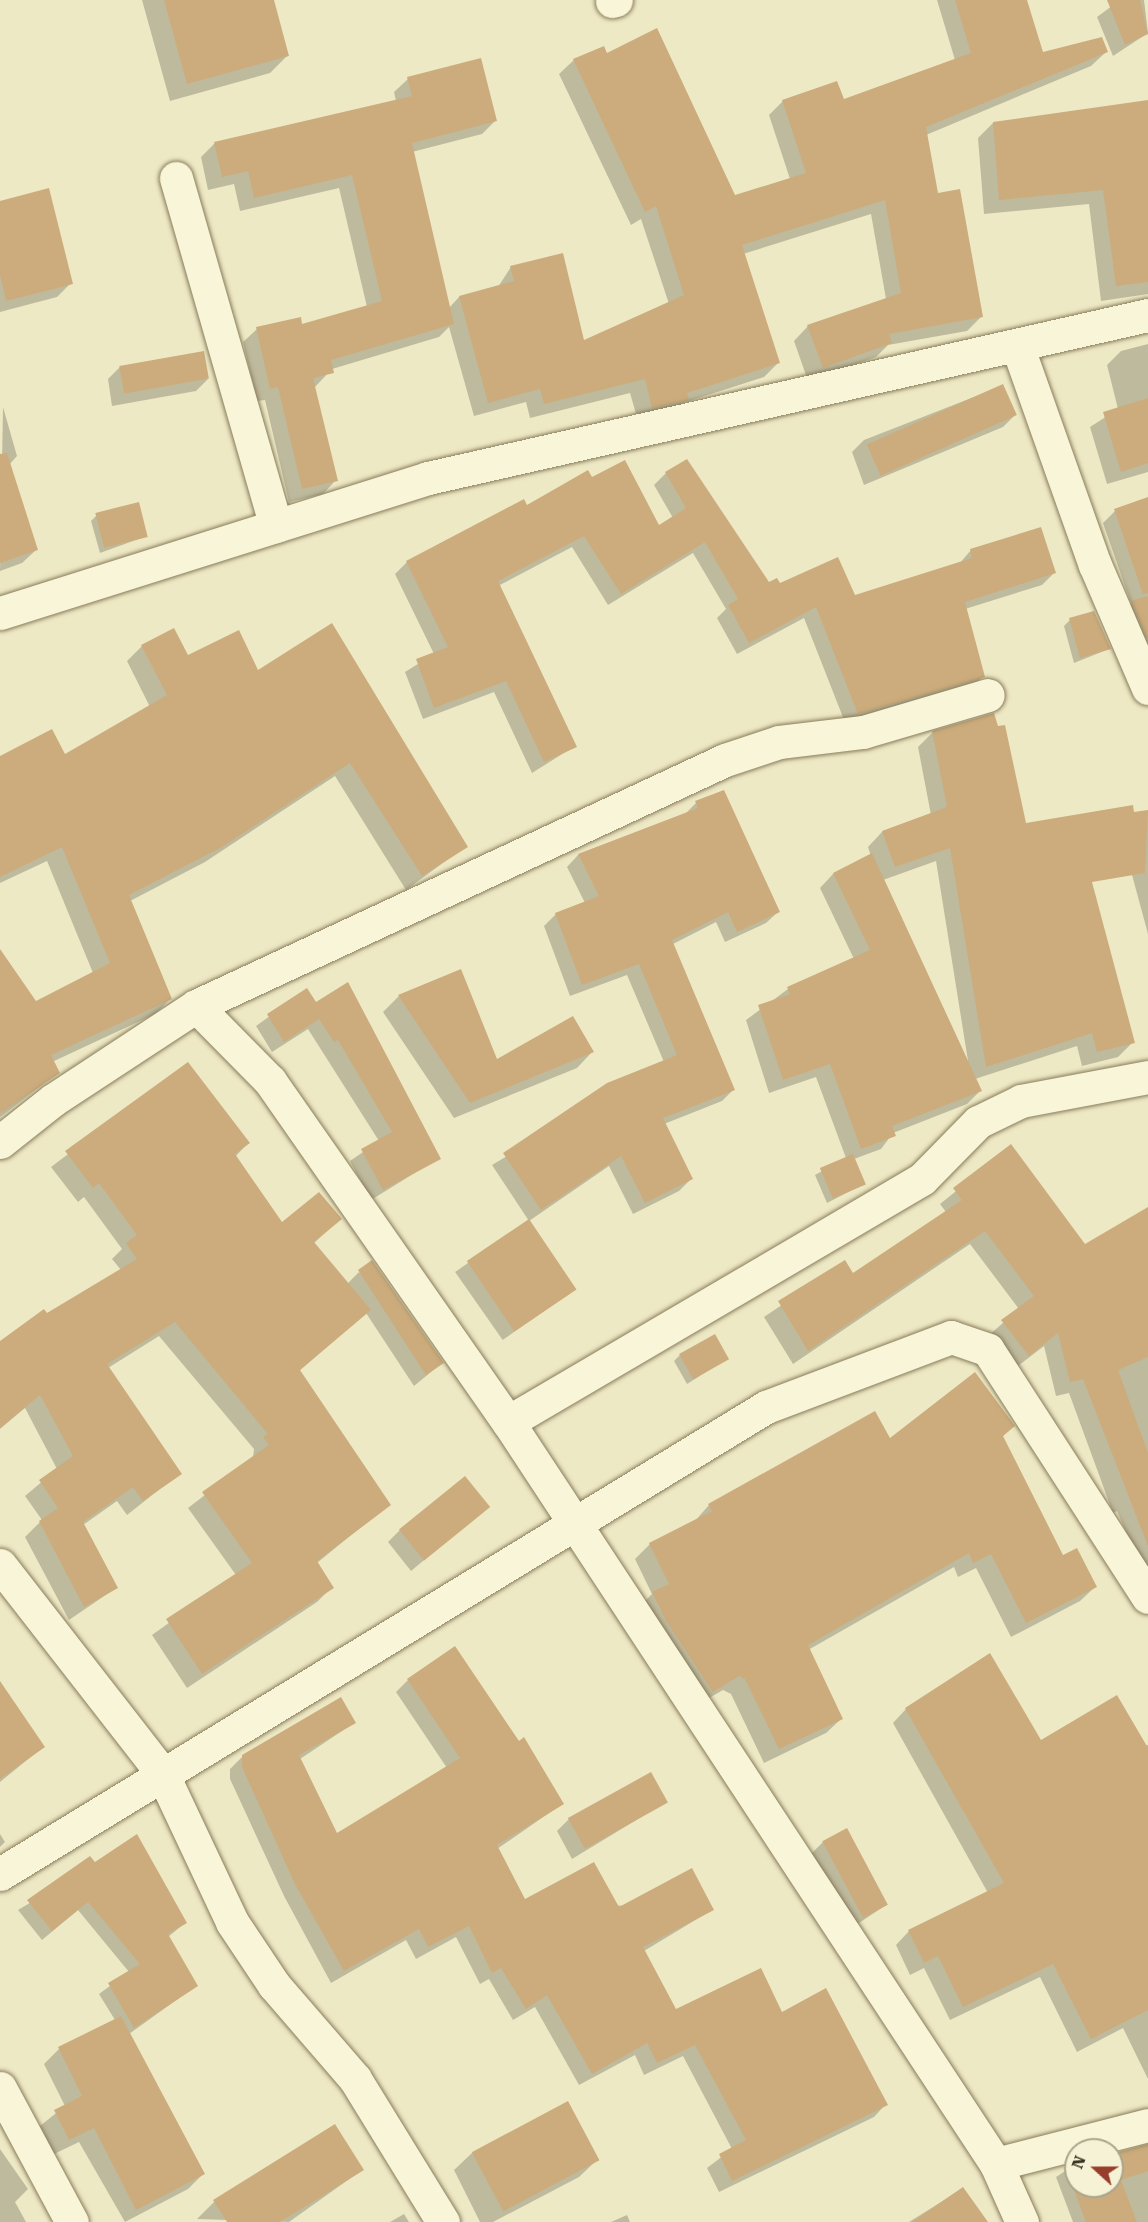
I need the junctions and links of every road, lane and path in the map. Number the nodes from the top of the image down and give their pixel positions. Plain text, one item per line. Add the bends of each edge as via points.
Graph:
1 (176, 178) dead end
2 (1148, 315) edge
3 (1018, 348) junction
4 (276, 526) junction
5 (0, 613) edge
6 (1148, 688) edge
7 (988, 695) dead end
8 (196, 1006) junction
9 (1148, 1077) edge
10 (0, 1142) edge
11 (508, 1422) junction
12 (574, 1521) junction
13 (0, 1565) edge
14 (1148, 1598) edge
15 (162, 1773) junction
16 (0, 1874) edge
17 (0, 2088) edge
18 (1148, 2125) edge
19 (996, 2164) junction
20 (72, 2222) edge
21 (443, 2222) edge
22 (1022, 2222) edge

1 - 4 street
2 - 3 street
3 - 4 street via 428,478
3 - 6 street via 1095,565
4 - 5 street
7 - 8 street via 863,732 779,742 724,760
8 - 10 street via 53,1100
8 - 11 street via 270,1081
9 - 11 street via 1021,1101 978,1122 922,1179
11 - 12 street
12 - 14 street via 766,1407 951,1336 988,1350
12 - 15 street
12 - 19 street
13 - 15 street
15 - 16 street
15 - 21 street via 232,1922 274,1985 355,2079
17 - 20 street
18 - 19 street
19 - 22 street

